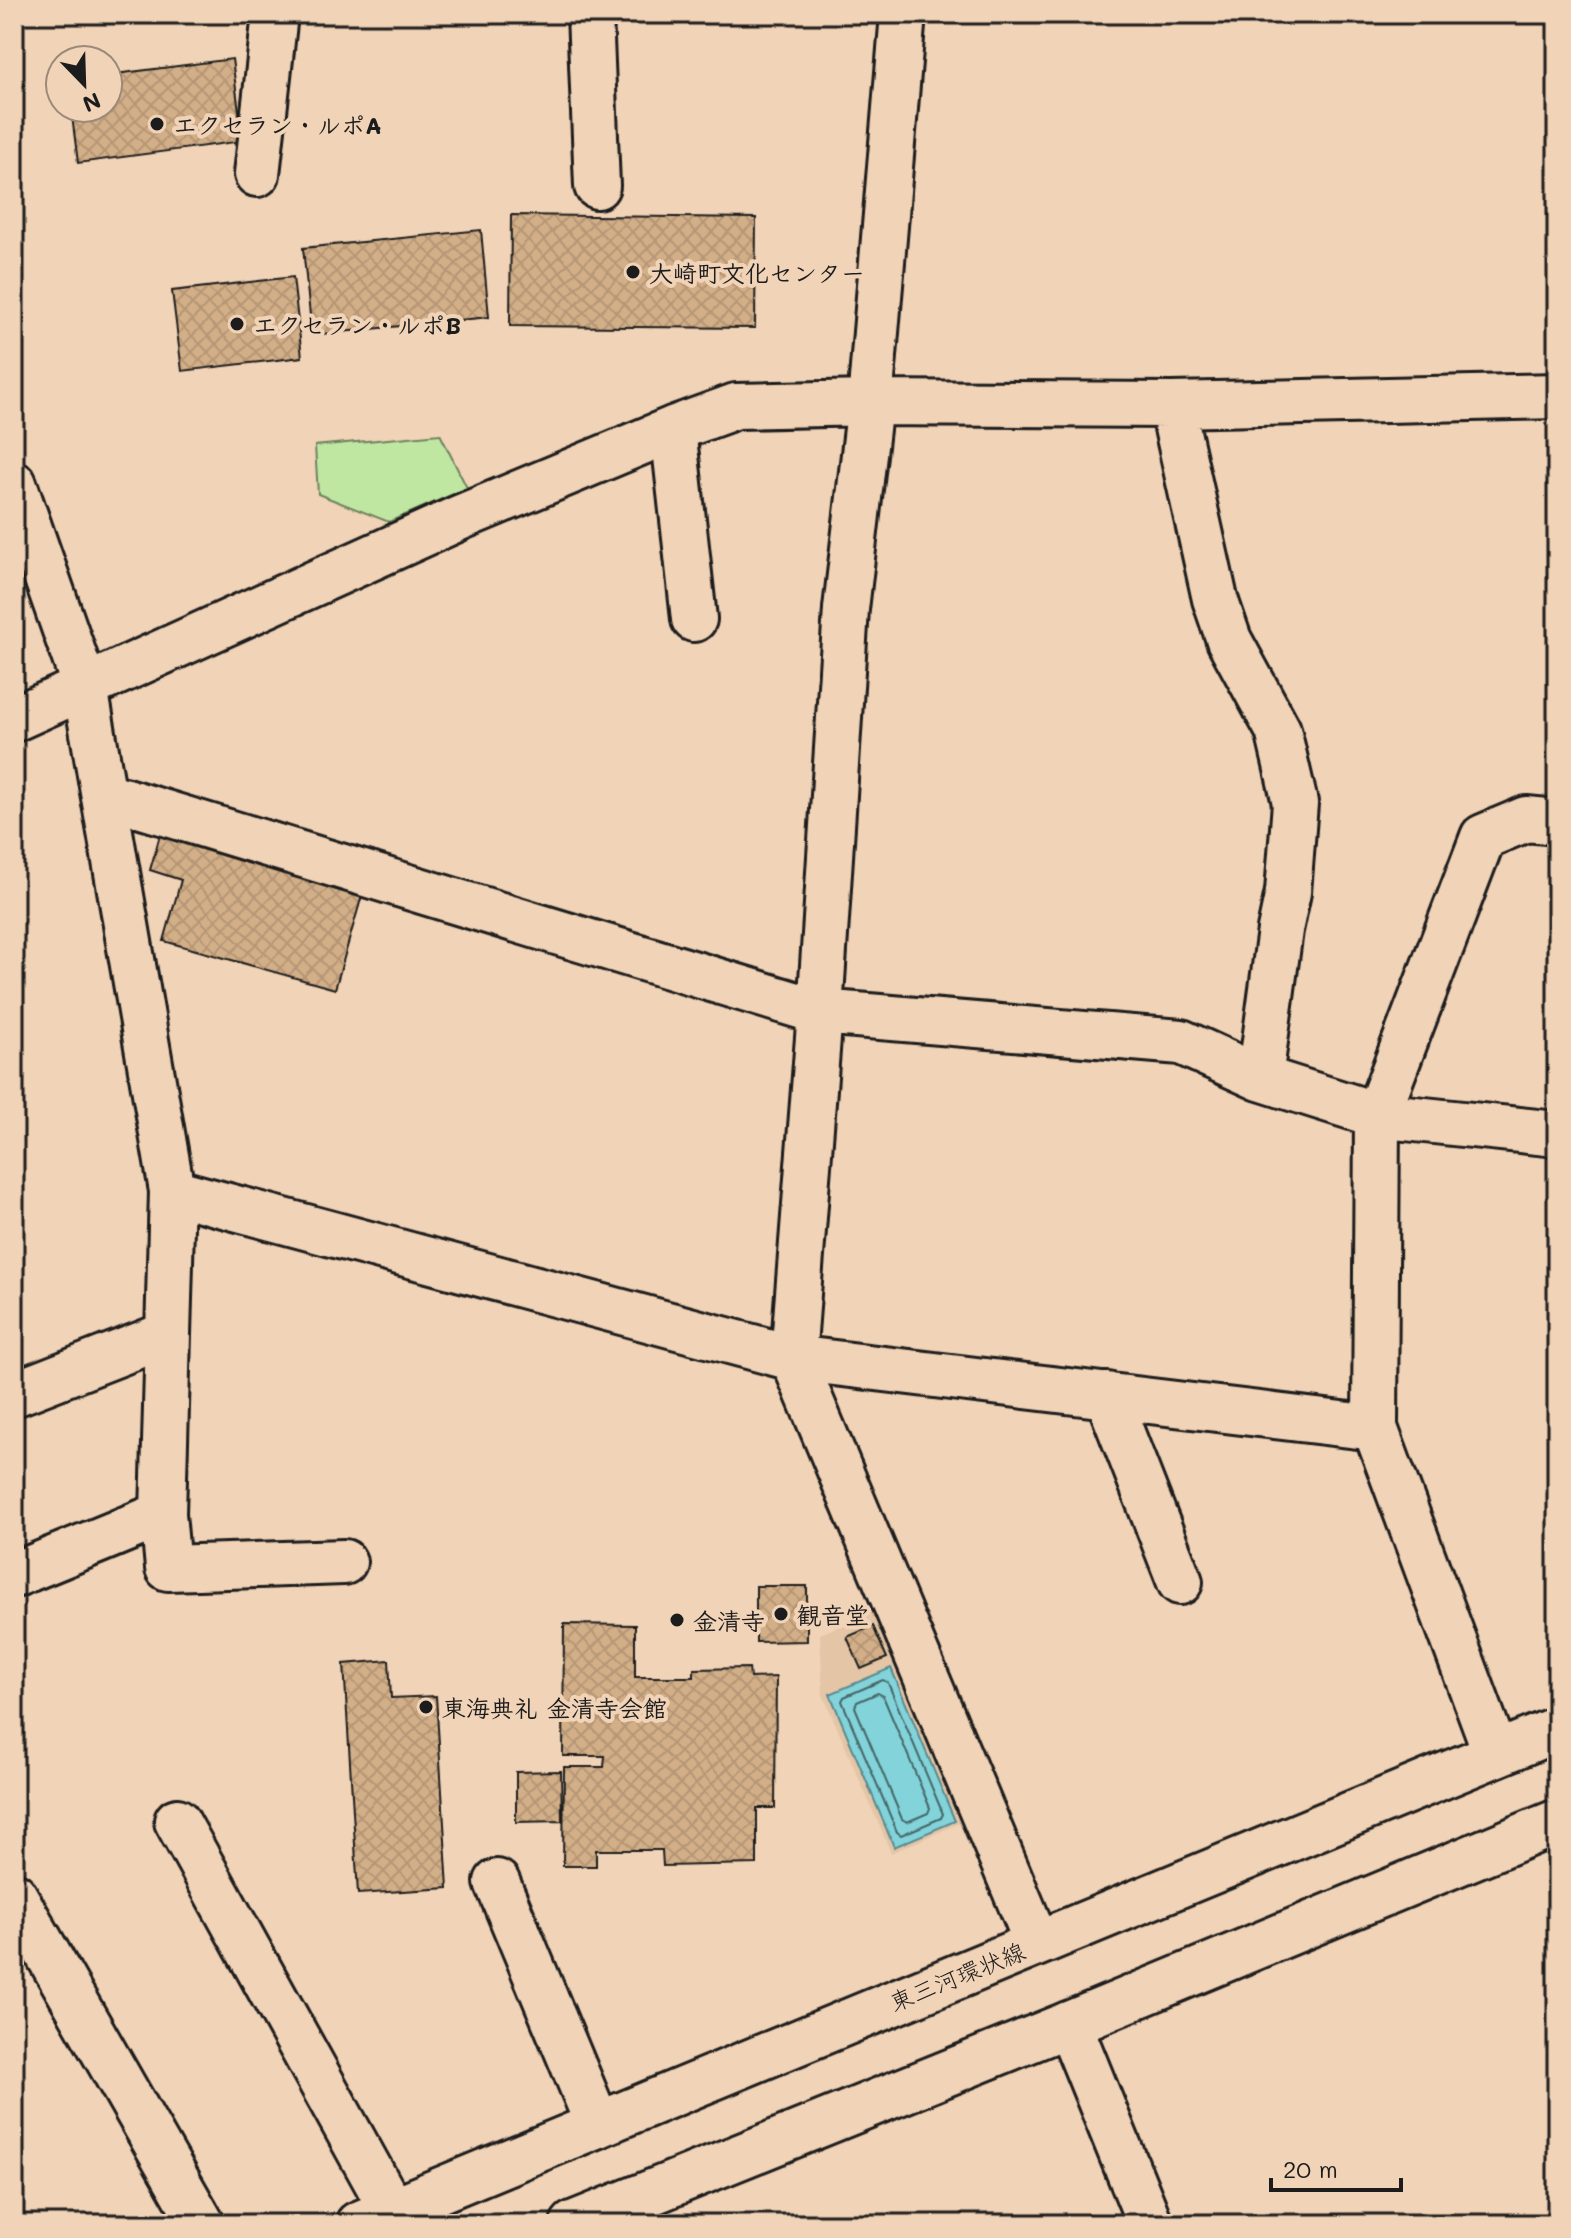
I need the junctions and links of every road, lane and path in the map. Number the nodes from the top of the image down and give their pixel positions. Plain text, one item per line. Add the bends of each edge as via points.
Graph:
1 (275, 14) edge
2 (590, 14) edge
3 (903, 14) edge
4 (257, 174) dead end
5 (597, 186) dead end
6 (1557, 396) edge
7 (870, 403) junction
8 (1172, 405) junction
9 (673, 429) junction
10 (14, 484) edge
11 (694, 619) dead end
12 (85, 687) junction
13 (14, 719) edge
14 (106, 795) junction
15 (1557, 822) edge
16 (820, 1012) junction
17 (1260, 1078) junction
18 (1377, 1115) junction
19 (1557, 1134) edge
20 (172, 1191) junction
21 (168, 1334) junction
22 (793, 1358) junction
23 (14, 1394) edge
24 (1107, 1395) junction
25 (1375, 1428) junction
26 (163, 1514) junction
27 (344, 1562) dead end
28 (14, 1575) edge
29 (1180, 1582) dead end
30 (1557, 1729) edge
31 (1496, 1754) junction
32 (177, 1821) dead end
33 (1557, 1822) edge
34 (497, 1882) dead end
35 (14, 1895) edge
36 (1037, 1943) junction
37 (1069, 2024) junction
38 (598, 2125) junction
39 (640, 2211) edge
40 (375, 2217) edge
41 (202, 2224) edge
42 (573, 2224) edge
43 (1150, 2224) edge

1 - 4 street
2 - 5 street
3 - 7 street
6 - 8 street
7 - 8 street
7 - 9 street via 736,406
7 - 16 street via 846,609
8 - 17 street via 1215,599 1229,640 1278,730 1295,803 1288,892
9 - 11 street
9 - 12 street via 459,518
10 - 12 street
12 - 13 street
12 - 14 street
14 - 16 street
14 - 20 street
15 - 18 street via 1526,819 1483,837
16 - 17 street via 1181,1042
16 - 22 street
17 - 18 street
18 - 19 street
18 - 25 street
20 - 21 street
20 - 22 street
21 - 23 street
21 - 26 street
22 - 24 street
22 - 36 street
24 - 25 street
24 - 29 street
25 - 31 street
26 - 27 street via 168,1568
26 - 28 street
30 - 31 street, 東三河環状線
31 - 36 street, 東三河環状線
32 - 40 street
33 - 37 street
34 - 38 street
35 - 41 street
36 - 38 street, 東三河環状線
37 - 39 street
37 - 43 street
38 - 40 street, 東三河環状線
39 - 42 street

